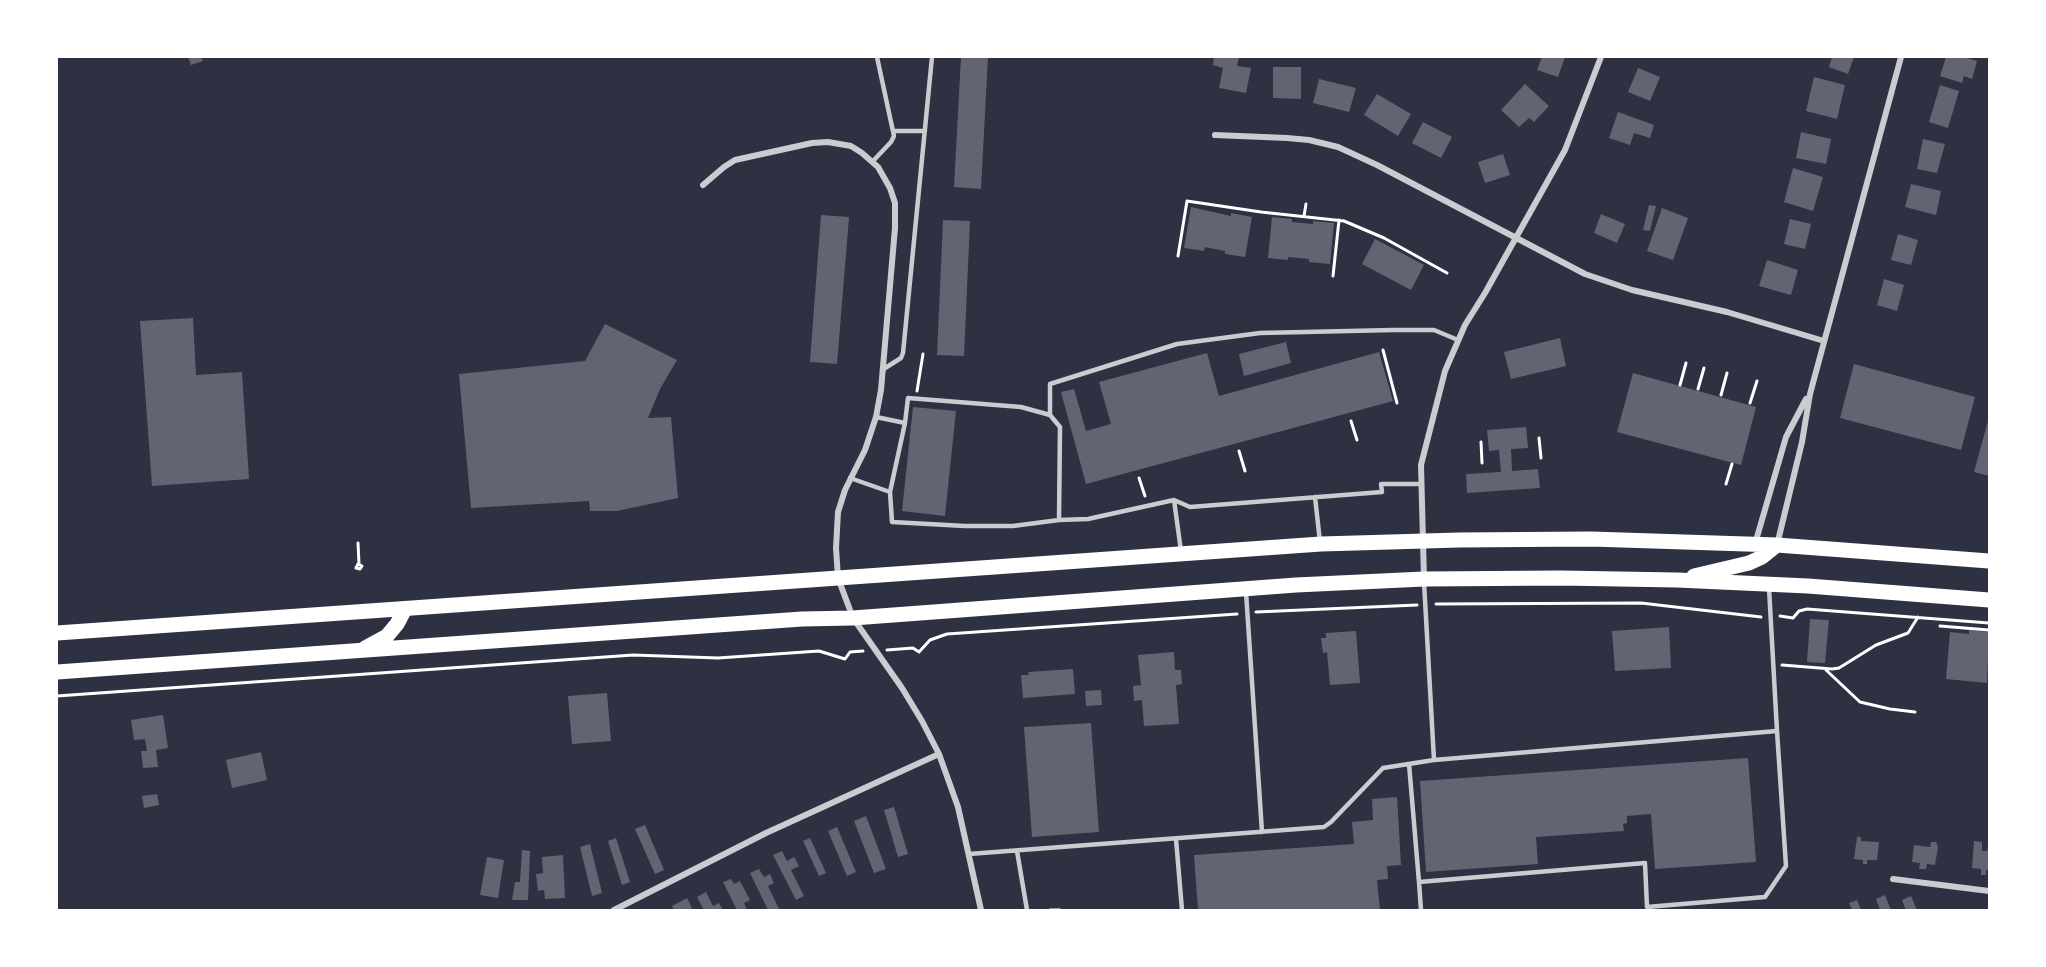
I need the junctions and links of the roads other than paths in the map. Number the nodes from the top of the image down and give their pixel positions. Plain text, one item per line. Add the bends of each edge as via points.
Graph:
1 (877, 57) edge
2 (932, 57) edge
3 (1601, 57) edge
4 (1900, 57) edge
5 (894, 131) junction
6 (925, 131) junction
7 (1215, 135) dead end
8 (873, 161) junction
9 (703, 185) dead end
10 (1517, 237) junction
11 (1458, 340) junction
12 (1824, 340) junction
13 (882, 370) junction
14 (1810, 394) junction
15 (1050, 415) junction
16 (876, 417) junction
17 (905, 423) junction
18 (850, 478) junction
19 (1420, 484) junction
20 (890, 492) junction
21 (1316, 497) junction
22 (1174, 500) junction
23 (1059, 520) junction
24 (1423, 541) junction
25 (1321, 544) junction
26 (1755, 544) junction
27 (1777, 545) junction
28 (1181, 553) junction
29 (1989, 561) edge
30 (838, 578) junction
31 (1424, 579) junction
32 (1677, 580) junction
33 (1769, 585) junction
34 (1245, 589) junction
35 (1989, 600) edge
36 (405, 609) junction
37 (853, 618) junction
38 (57, 633) edge
39 (357, 651) junction
40 (57, 672) edge
41 (1777, 731) junction
42 (939, 754) junction
43 (1434, 760) junction
44 (1409, 764) junction
45 (1262, 832) junction
46 (1176, 839) junction
47 (1017, 851) junction
48 (969, 854) junction
49 (1893, 879) dead end
50 (1419, 882) junction
51 (1989, 891) edge
52 (614, 910) edge
53 (981, 910) edge
54 (1027, 910) edge
55 (1182, 910) edge
56 (1421, 910) edge

1 - 5 lane
2 - 6 lane
3 - 10 street via 1565,150
4 - 12 street
5 - 6 lane
5 - 8 lane via 891,142
6 - 13 lane via 903,353
7 - 10 street via 1309,140 1338,147
8 - 9 street via 850,146 828,141 812,143 735,160
8 - 13 street via 888,182 896,210
10 - 11 street
10 - 12 street via 1559,262 1609,283
11 - 15 lane via 1434,330 1393,330 1260,333 1178,344 1050,384
11 - 19 street via 1432,417
12 - 14 street
13 - 16 street
14 - 26 street via 1786,437
14 - 27 street
15 - 17 lane via 1021,408 908,398
15 - 23 lane via 1060,427
16 - 17 lane
16 - 18 street
17 - 20 lane
18 - 20 lane
18 - 30 street via 838,512
19 - 21 lane via 1381,484 1382,492
19 - 24 street
20 - 23 lane via 892,522 1013,526
21 - 22 lane via 1190,507
21 - 25 lane
22 - 23 lane via 1088,519
22 - 28 lane
24 - 25 main road
24 - 26 main road via 1591,539
24 - 31 street
25 - 28 main road
26 - 27 main road
27 - 29 main road
27 - 32 main road via 1749,563
28 - 30 main road
30 - 36 main road
30 - 37 street
31 - 32 main road
31 - 34 main road
31 - 43 lane
32 - 33 main road
33 - 35 main road
33 - 41 lane
34 - 37 main road
34 - 45 lane
36 - 38 main road
36 - 39 main road via 387,636
37 - 39 main road
37 - 42 street via 902,688
39 - 40 main road
41 - 43 lane
41 - 50 lane via 1786,866 1765,897 1647,907 1645,863
42 - 48 street
42 - 52 street via 766,833
43 - 44 lane
44 - 45 lane via 1379,770 1324,827
44 - 50 lane
45 - 46 lane
46 - 47 lane
46 - 55 lane
47 - 48 lane
47 - 54 lane
48 - 53 street
49 - 51 street
50 - 56 lane

